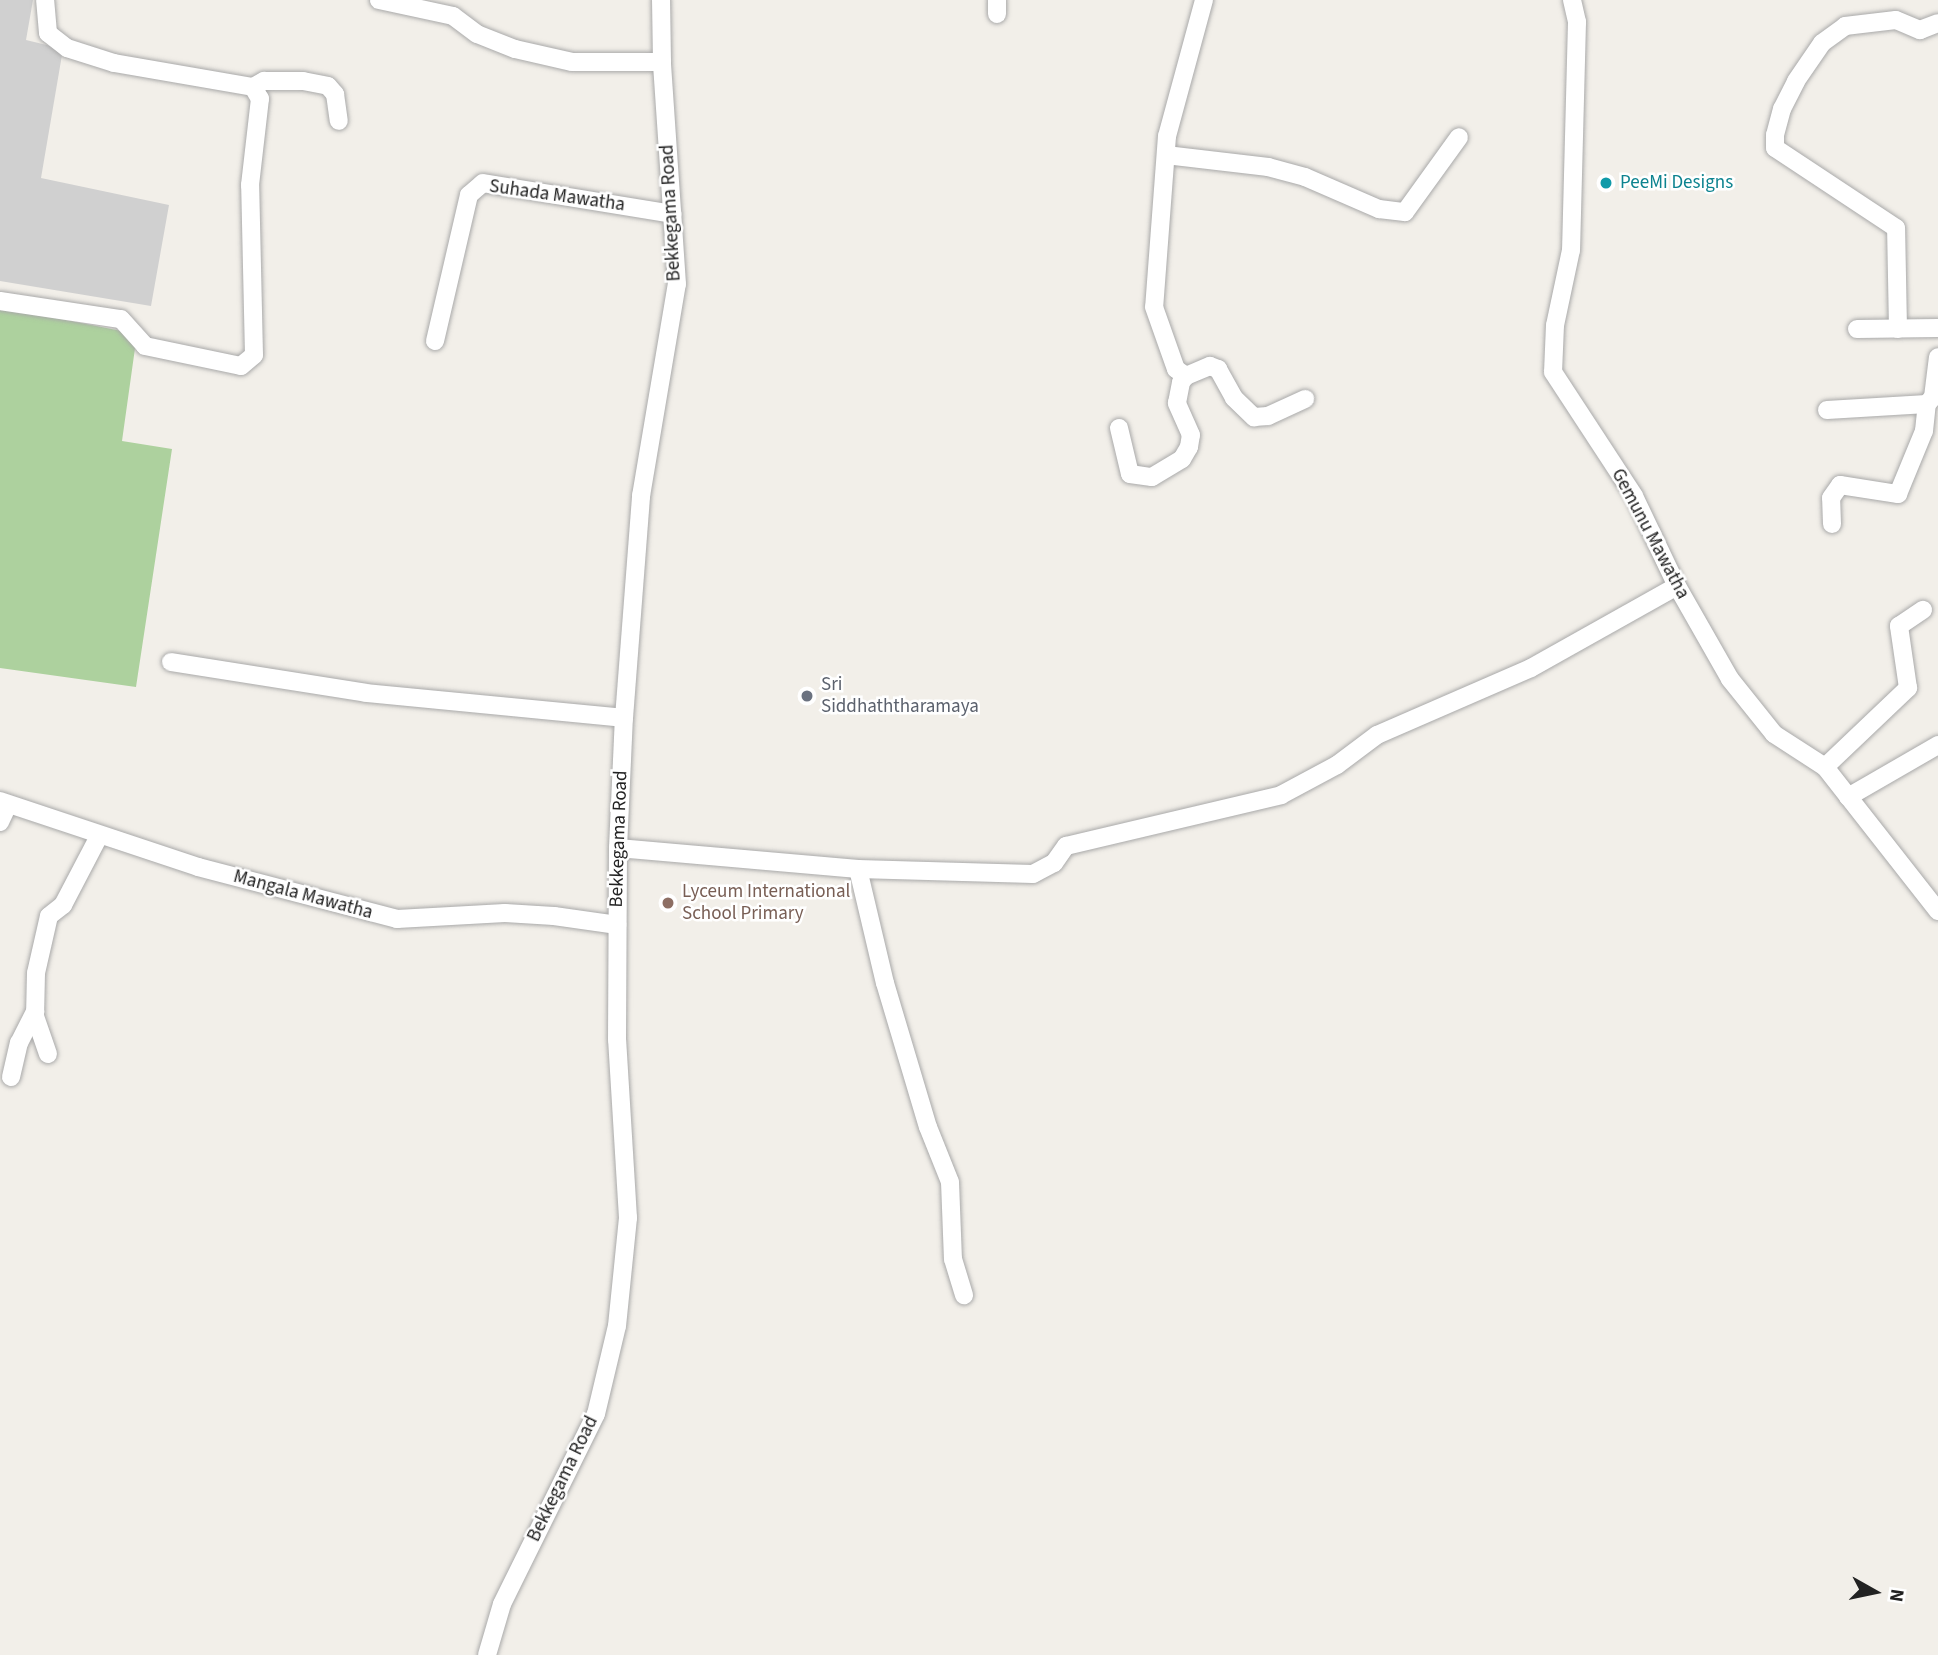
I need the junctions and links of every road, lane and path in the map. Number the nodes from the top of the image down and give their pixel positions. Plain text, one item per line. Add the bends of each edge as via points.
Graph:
1 (45, 0) edge
2 (379, 0) edge
3 (661, 0) edge
4 (1204, 0) edge
5 (1572, 0) edge
6 (1938, 23) edge
7 (662, 62) junction
8 (253, 87) junction
9 (339, 121) dead end
10 (1459, 137) dead end
11 (1167, 155) junction
12 (672, 214) junction
13 (0, 301) edge
14 (1938, 328) edge
15 (1857, 329) dead end
16 (1898, 330) junction
17 (435, 341) dead end
18 (1938, 365) edge
19 (1186, 376) junction
20 (1305, 399) dead end
21 (1927, 404) junction
22 (1826, 410) dead end
23 (1938, 421) edge
24 (1119, 428) dead end
25 (1832, 524) dead end
26 (1677, 586) junction
27 (1923, 610) dead end
28 (171, 662) dead end
29 (624, 718) junction
30 (1938, 745) edge
31 (1825, 768) junction
32 (1848, 797) junction
33 (4, 803) edge
34 (0, 822) edge
35 (99, 836) junction
36 (618, 848) junction
37 (858, 869) junction
38 (1938, 911) edge
39 (617, 925) junction
40 (35, 1011) junction
41 (48, 1054) dead end
42 (11, 1077) dead end
43 (964, 1295) dead end
44 (486, 1655) edge

1 - 8 street via 48,33 67,48 114,63
2 - 7 street via 453,16 477,34 515,49 572,62
3 - 7 street, Bekkegama Road
4 - 11 street via 1167,136
5 - 26 street, Gemunu Mawatha via 1577,22 1571,250 1555,326 1553,372 1634,496
6 - 16 street via 1920,30 1896,20 1845,26 1822,43 1796,81 1775,135 1775,148 1896,228
7 - 12 street, Bekkegama Road
8 - 9 street via 264,81 327,86 335,94
8 - 13 street via 260,99 250,185 254,355 241,366 145,346 121,319
10 - 11 street via 1405,212 1379,209 1305,177 1268,167
11 - 19 street via 1154,307 1176,369
12 - 17 street, Suhada Mawatha via 483,183 468,195
12 - 29 street, Bekkegama Road via 677,284 641,496
14 - 16 street
15 - 16 street
18 - 21 street via 1933,397
19 - 20 street via 1210,366 1218,369 1234,398 1254,417 1268,416
19 - 24 street via 1177,403 1191,435 1182,459 1152,477 1130,474
21 - 22 street
21 - 23 street via 1930,416
21 - 25 street via 1924,431 1898,494 1840,485 1831,498
26 - 31 street, Gemunu Mawatha via 1730,679 1774,734
26 - 37 street via 1531,668 1377,736 1337,765 1281,795 1066,846 1054,863 1033,874
27 - 31 street via 1899,626 1908,688
28 - 29 street via 366,693
29 - 36 street, Bekkegama Road
30 - 32 street
31 - 32 street, Gemunu Mawatha
32 - 38 street, Gemunu Mawatha
33 - 34 street
33 - 35 street, Mangala Mawatha
35 - 39 street, Mangala Mawatha via 397,919 505,913
35 - 40 street via 63,905 49,916 36,973
36 - 37 street
36 - 39 street, Bekkegama Road
37 - 43 street via 878,960 928,1127 950,1182 953,1259
39 - 44 street, Bekkegama Road via 617,1040 628,1218 617,1326 596,1414 502,1604
40 - 41 street
40 - 42 street via 19,1043

